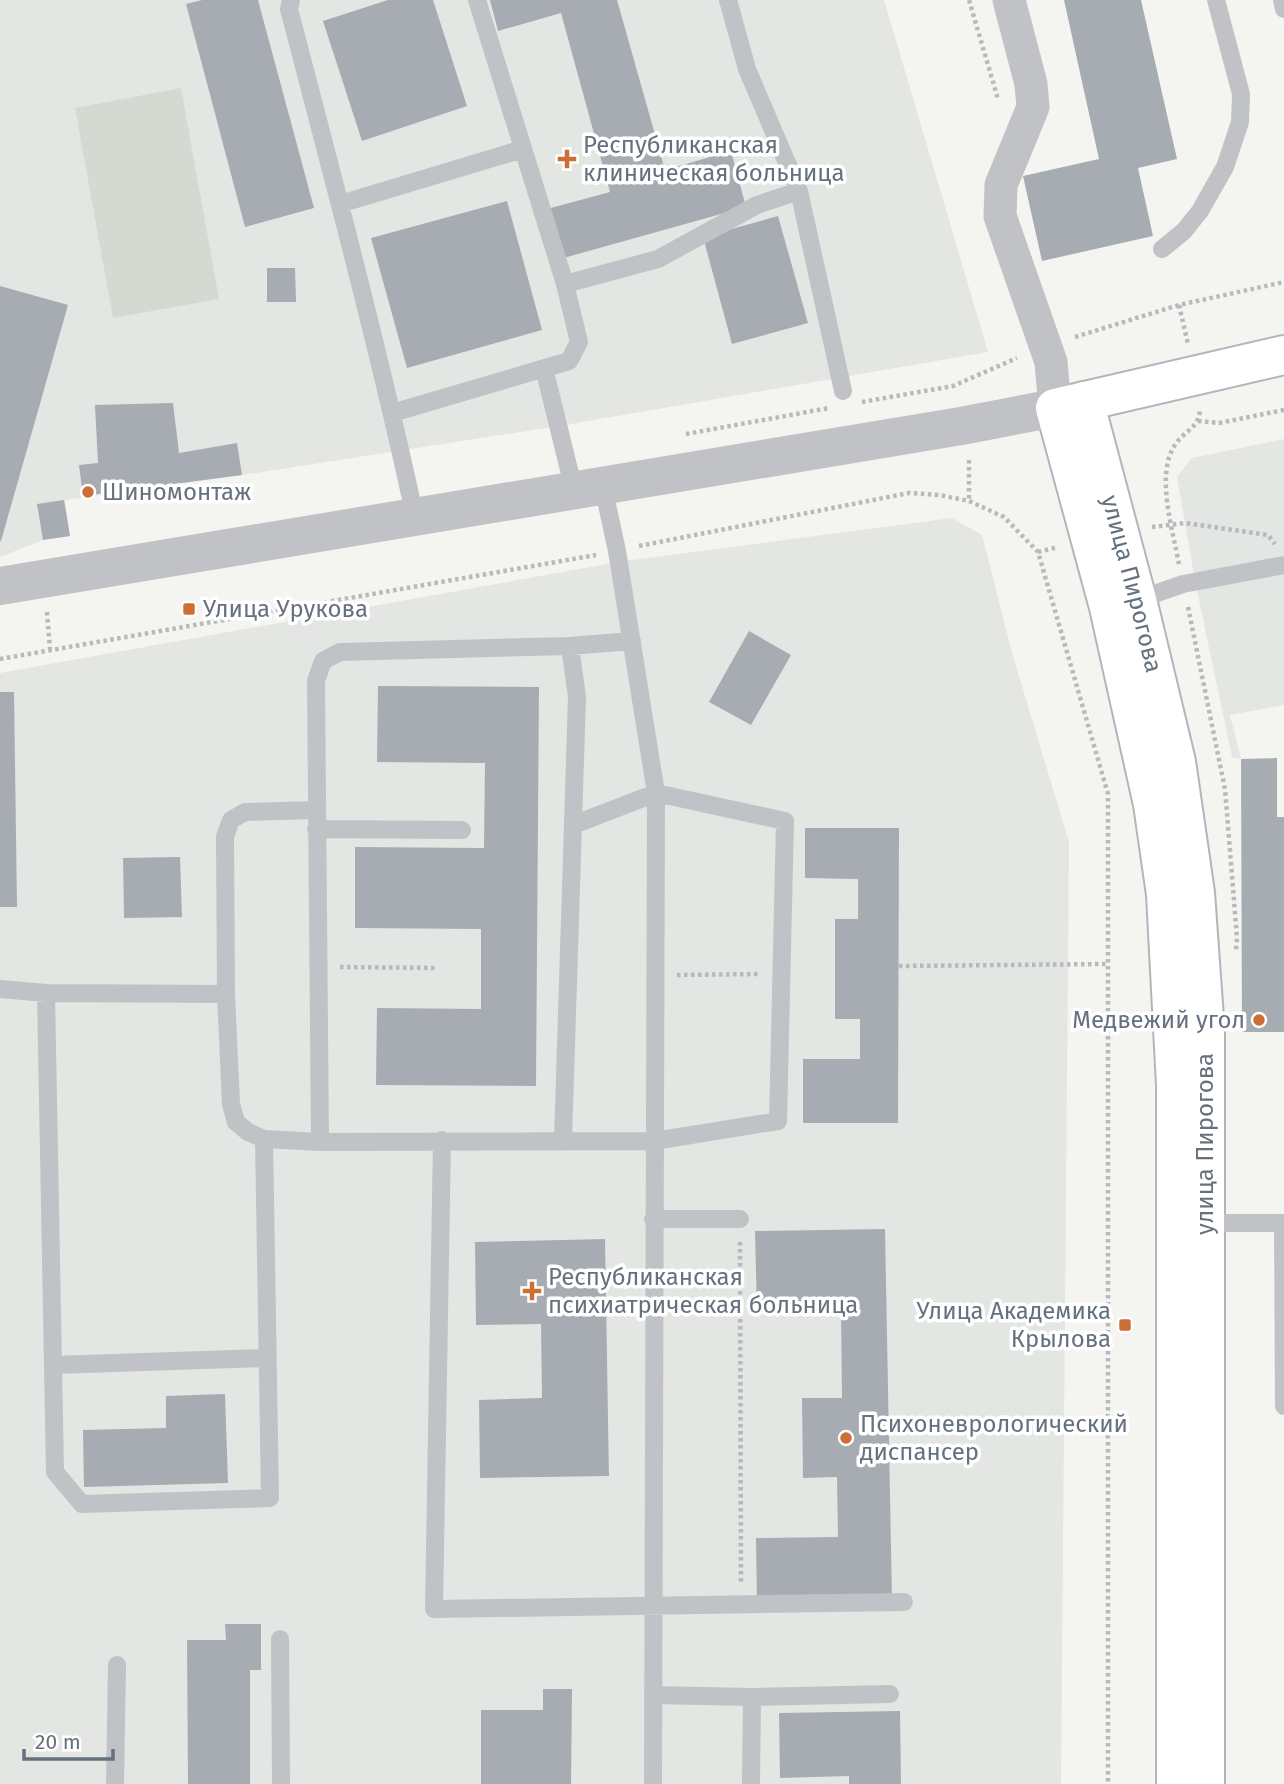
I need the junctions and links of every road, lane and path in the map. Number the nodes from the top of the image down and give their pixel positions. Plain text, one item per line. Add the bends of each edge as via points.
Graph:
1 (291, 0) edge
2 (477, 0) edge
3 (728, 0) edge
4 (969, 0) edge
5 (1009, 0) edge
6 (1216, 0) edge
7 (1282, 0) edge
8 (1284, 9) edge
9 (999, 103) dead end
10 (523, 149) junction
11 (799, 191) junction
12 (340, 204) junction
13 (1162, 249) dead end
14 (1284, 282) edge
15 (565, 284) junction
16 (1179, 305) junction
17 (1048, 352) junction
18 (1190, 352) dead end
19 (1284, 355) edge
20 (544, 369) junction
21 (843, 391) dead end
22 (860, 402) dead end
23 (1200, 403) dead end
24 (1069, 404) junction
25 (833, 407) dead end
26 (1284, 410) edge
27 (392, 413) junction
28 (1198, 421) junction
29 (673, 436) dead end
30 (969, 459) dead end
31 (588, 488) junction
32 (969, 501) junction
33 (415, 517) junction
34 (1171, 523) junction
35 (1276, 545) dead end
36 (636, 547) dead end
37 (597, 554) dead end
38 (1284, 565) edge
39 (1182, 576) dead end
40 (0, 586) edge
41 (1138, 600) junction
42 (46, 607) dead end
43 (632, 641) junction
44 (570, 646) junction
45 (50, 649) junction
46 (0, 659) edge
47 (656, 793) junction
48 (316, 810) junction
49 (573, 825) junction
50 (316, 829) junction
51 (462, 830) dead end
52 (1107, 964) junction
53 (899, 966) dead end
54 (318, 967) junction
55 (437, 968) dead end
56 (781, 974) junction
57 (655, 975) junction
58 (0, 989) edge
59 (46, 993) junction
60 (226, 994) junction
61 (264, 1139) junction
62 (442, 1140) junction
63 (563, 1140) junction
64 (654, 1141) junction
65 (320, 1142) junction
66 (653, 1219) junction
67 (740, 1219) joint
68 (1191, 1223) junction
69 (1284, 1223) edge
70 (267, 1358) junction
71 (54, 1365) junction
72 (1284, 1406) edge
73 (904, 1602) dead end
74 (741, 1605) junction
75 (654, 1606) junction
76 (280, 1639) dead end
77 (117, 1665) dead end
78 (890, 1694) dead end
79 (653, 1695) junction
80 (752, 1697) junction
81 (116, 1784) edge
82 (281, 1784) edge
83 (653, 1784) edge
84 (751, 1784) edge
85 (1108, 1784) edge
86 (1176, 1784) edge
87 (1205, 1784) edge

1 - 12 lane via 289,9
2 - 10 lane
3 - 11 lane via 747,69
4 - 9 path
5 - 17 street, улица Пирогова via 1033,107 1000,185 1000,216
6 - 13 lane via 1241,94 1240,122 1224,167 1200,211
7 - 8 lane
10 - 12 lane
10 - 15 lane
11 - 15 lane via 757,205 658,259
11 - 21 lane
12 - 27 lane
14 - 16 path
15 - 20 lane via 579,342 569,361
16 - 17 path
16 - 18 path
17 - 22 path via 953,386
17 - 24 street, улица Пирогова
19 - 24 main road
20 - 27 lane
20 - 31 lane
23 - 28 path
24 - 31 street
24 - 41 main road, улица Пирогова
24 - 68 main road, улица Пирогова via 1153,804 1166,894 1176,1085
25 - 29 path
26 - 28 path via 1219,423
27 - 33 lane
28 - 34 path via 1175,445 1167,465
30 - 32 path
31 - 33 street
31 - 43 lane via 617,551
32 - 36 path via 909,494
32 - 52 path via 1004,517 1038,552 1066,642 1108,794
33 - 40 street
34 - 35 path via 1268,535
34 - 39 path
37 - 45 path
38 - 41 lane via 1183,584
41 - 68 main road, улица Пирогова via 1176,762 1195,893 1205,1032
42 - 45 path
43 - 44 lane
43 - 47 lane
44 - 48 lane via 340,652 323,661 316,681
44 - 49 lane via 578,697
45 - 46 path
47 - 49 lane
47 - 56 lane via 785,821
47 - 57 lane
48 - 50 lane
48 - 60 lane via 245,812 231,820 225,836
49 - 63 lane
50 - 51 lane
50 - 54 lane
52 - 53 path
52 - 85 path
54 - 55 path
54 - 65 lane
56 - 57 path
56 - 64 lane via 778,1121
57 - 64 lane
58 - 59 lane
59 - 60 lane
59 - 71 lane
60 - 61 lane via 231,1104 236,1122
61 - 65 lane
61 - 70 lane
62 - 63 lane
62 - 65 lane
62 - 75 lane via 434,1609
63 - 64 lane
64 - 66 lane
66 - 67 lane
66 - 75 lane
67 - 74 path
68 - 69 lane
68 - 86 main road, улица Пирогова
68 - 87 main road, улица Пирогова
69 - 72 lane
70 - 71 lane
70 - 71 lane via 270,1499 82,1504 55,1472
73 - 74 lane
74 - 75 lane
75 - 79 lane
76 - 82 lane
77 - 81 lane
78 - 80 lane
79 - 80 lane
79 - 83 lane
80 - 84 lane

